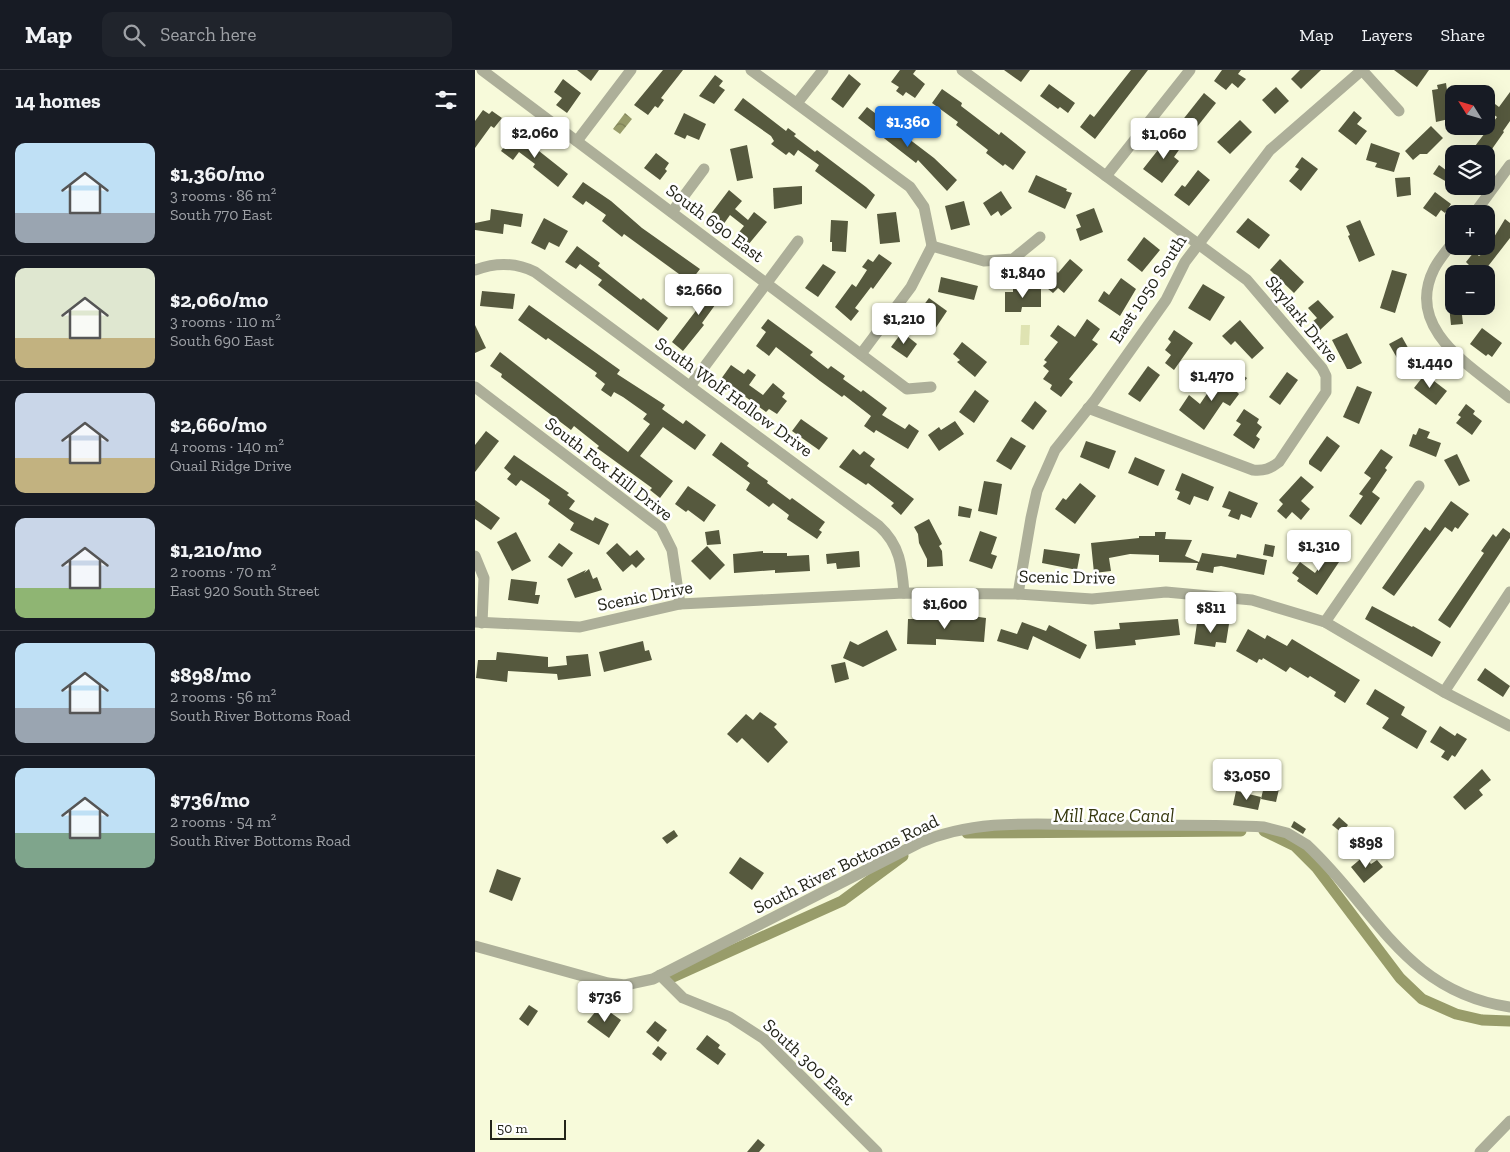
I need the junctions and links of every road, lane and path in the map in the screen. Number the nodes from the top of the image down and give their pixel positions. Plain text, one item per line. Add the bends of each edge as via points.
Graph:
1 (482, 70) edge
2 (631, 70) edge
3 (751, 70) edge
4 (823, 70) edge
5 (962, 70) edge
6 (983, 70) edge
7 (1190, 70) edge
8 (1362, 70) edge
9 (976, 80) junction
10 (797, 103) junction
11 (1399, 111) dead end
12 (577, 141) junction
13 (1510, 165) edge
14 (704, 169) dead end
15 (1106, 176) junction
16 (1481, 205) edge
17 (672, 212) junction
18 (1041, 236) dead end
19 (798, 241) dead end
20 (1199, 243) junction
21 (932, 246) junction
22 (1445, 252) edge
23 (475, 270) edge
24 (767, 284) junction
25 (861, 354) junction
26 (690, 386) junction
27 (931, 387) dead end
28 (477, 394) edge
29 (1510, 398) edge
30 (1088, 408) junction
31 (1419, 486) dead end
32 (475, 556) edge
33 (904, 592) junction
34 (1510, 592) edge
35 (1018, 594) junction
36 (680, 604) junction
37 (1325, 622) junction
38 (479, 623) edge
39 (1444, 692) junction
40 (1510, 726) edge
41 (475, 946) edge
42 (660, 975) junction
43 (1510, 1007) edge
44 (1510, 1121) edge
45 (877, 1152) edge
46 (1480, 1152) edge

1 - 12 street, South 690 East
2 - 12 street
3 - 10 street
4 - 10 street
5 - 9 street, Skylark Drive
6 - 9 street
7 - 15 street
8 - 11 street
8 - 20 street, East 1050 South via 1270,150
9 - 15 street, Skylark Drive
10 - 21 street via 910,187 924,207
12 - 17 street, South 690 East
13 - 16 street
14 - 17 street
15 - 20 street, Skylark Drive
17 - 24 street, South 690 East
18 - 21 street via 1013,259 983,260
19 - 24 street
20 - 30 street, East 1050 South via 1185,262 1166,300
20 - 30 street, Skylark Drive via 1253,285 1326,376 1326,392 1279,462 1269,469 1253,470
21 - 25 street via 911,287
22 - 29 street via 1430,278 1427,296 1428,313 1435,332 1449,348
23 - 26 street, South Wolf Hollow Drive via 492,264 509,264 535,272
24 - 25 street, South 690 East
24 - 26 street
25 - 27 street, South 690 East via 907,389
26 - 33 street, South Wolf Hollow Drive via 886,532 901,561
28 - 36 street, South Fox Hill Drive via 661,528 673,550
30 - 35 street, East 1050 South via 1066,434 1044,472 1031,518
31 - 37 street
32 - 38 street via 484,578
33 - 35 street, Scenic Drive
33 - 36 street, Scenic Drive
34 - 39 street
35 - 37 street, Scenic Drive via 1092,598 1175,593 1252,600
36 - 38 street, Scenic Drive via 580,627
37 - 39 street, Scenic Drive
39 - 40 street, Scenic Drive
41 - 42 street, South River Bottoms Road via 616,984 634,984
42 - 43 street, South River Bottoms Road via 919,843 945,833 1015,824 1253,826 1287,833 1307,845 1407,959 1428,975 1462,994
42 - 45 street, South 300 East via 683,998 730,1017 764,1040
44 - 46 street

